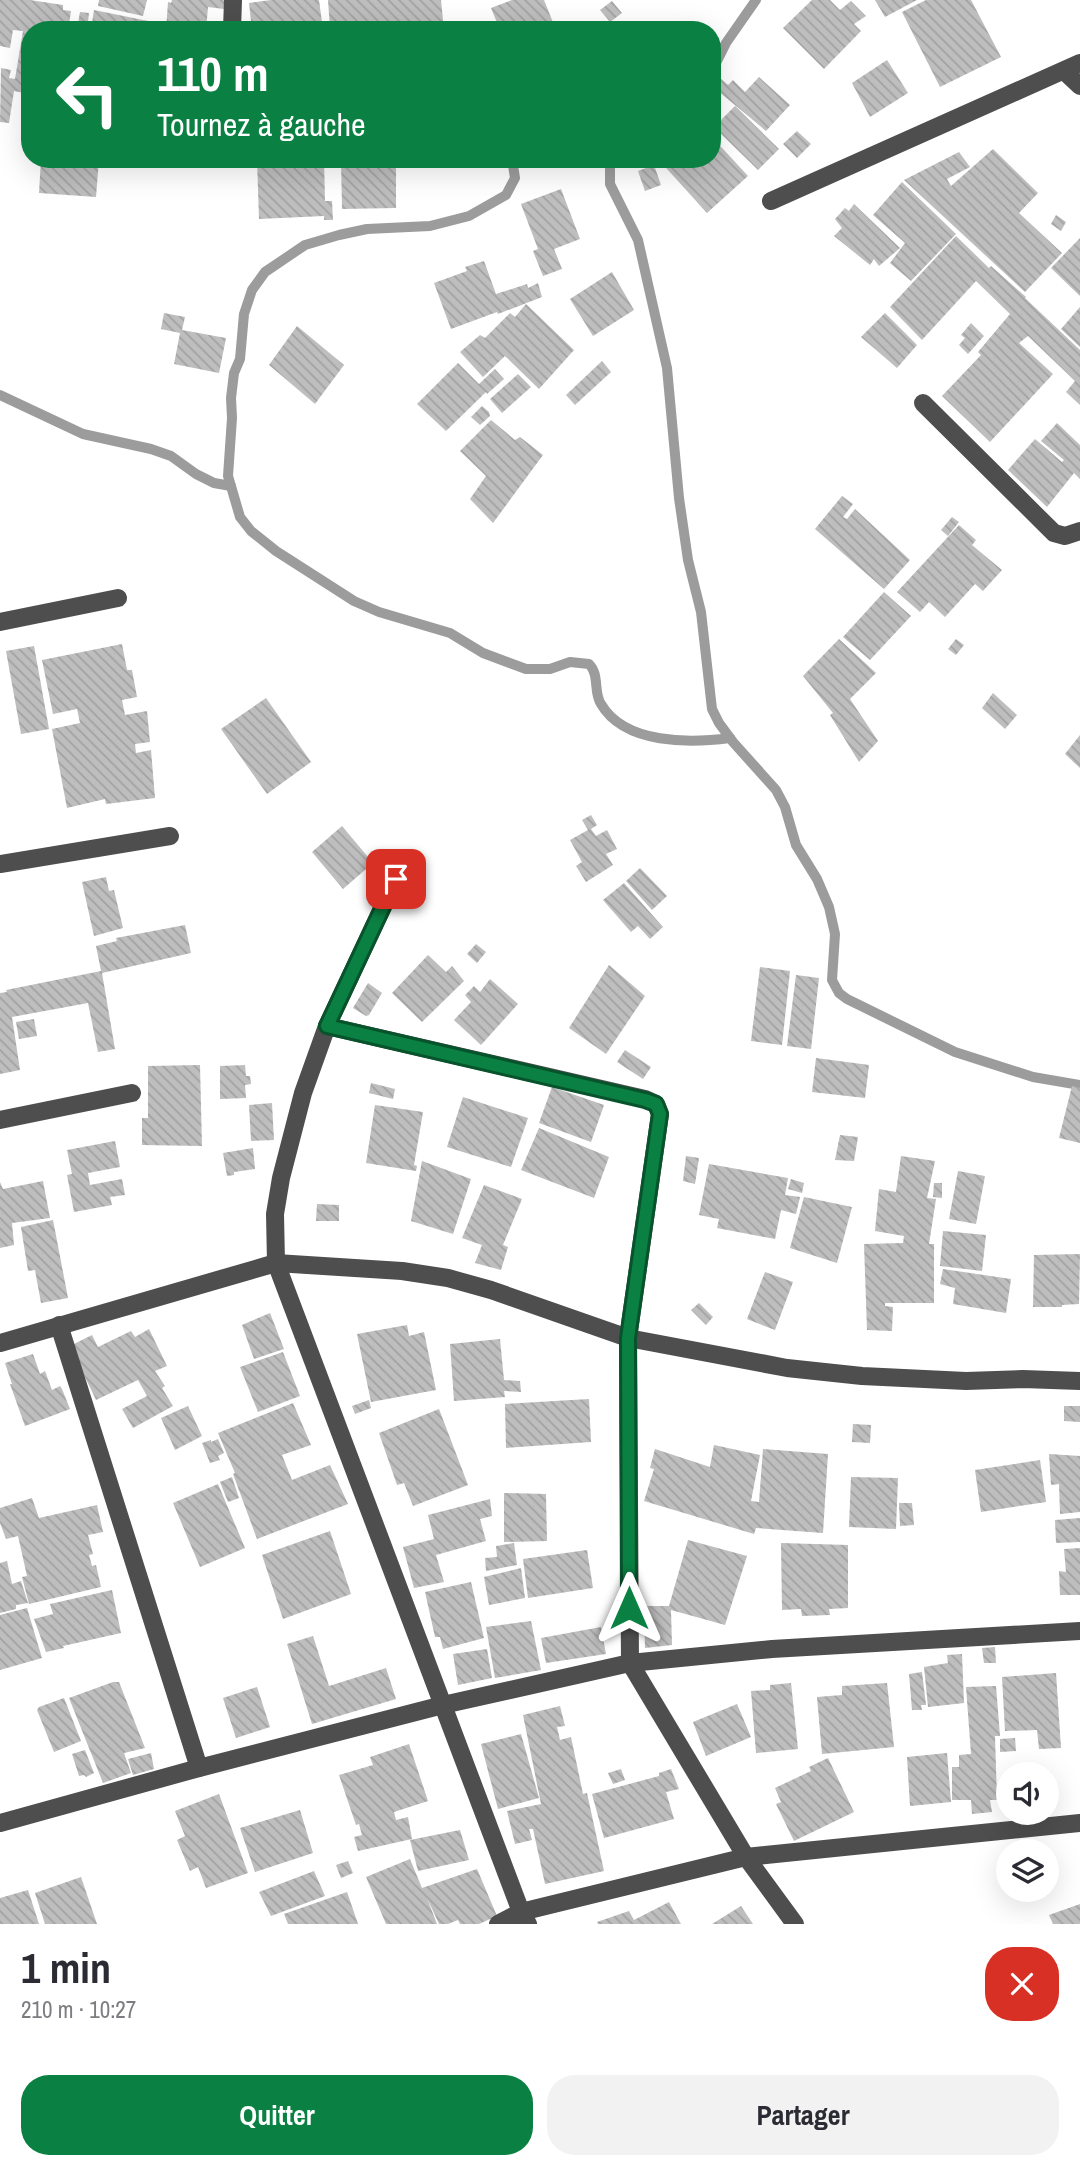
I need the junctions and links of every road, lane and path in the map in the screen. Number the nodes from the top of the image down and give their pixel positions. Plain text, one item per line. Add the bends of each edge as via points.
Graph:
1 (233, 0) edge
2 (232, 21) edge
3 (1072, 67) edge
4 (1080, 86) edge
5 (771, 201) dead end
6 (923, 403) dead end
7 (1080, 531) edge
8 (118, 598) dead end
9 (0, 622) edge
10 (170, 836) dead end
11 (0, 864) edge
12 (396, 879) dead end
13 (327, 1026) junction
14 (132, 1093) dead end
15 (0, 1120) edge
16 (276, 1263) junction
17 (59, 1325) junction
18 (628, 1338) junction
19 (0, 1343) edge
20 (1080, 1381) edge
21 (1080, 1631) edge
22 (630, 1662) junction
23 (443, 1705) junction
24 (199, 1768) junction
25 (1080, 1823) edge
26 (0, 1824) edge
27 (746, 1857) junction
28 (524, 1918) edge
29 (498, 1924) edge
30 (795, 1924) edge

1 - 2 street
3 - 4 street
3 - 5 street
6 - 7 street via 1054,533 1065,536
8 - 9 street
10 - 11 street
12 - 13 street
13 - 16 street via 303,1093 281,1178 275,1214
13 - 18 street via 656,1104 660,1114
14 - 15 street
16 - 17 street
16 - 18 street via 448,1278
16 - 23 street
17 - 19 street
17 - 24 street
18 - 20 street via 787,1368 862,1376
18 - 22 street
21 - 22 street
22 - 23 street
22 - 27 street
23 - 24 street
23 - 28 street
24 - 26 street
25 - 27 street
27 - 28 street
27 - 30 street
28 - 29 street

